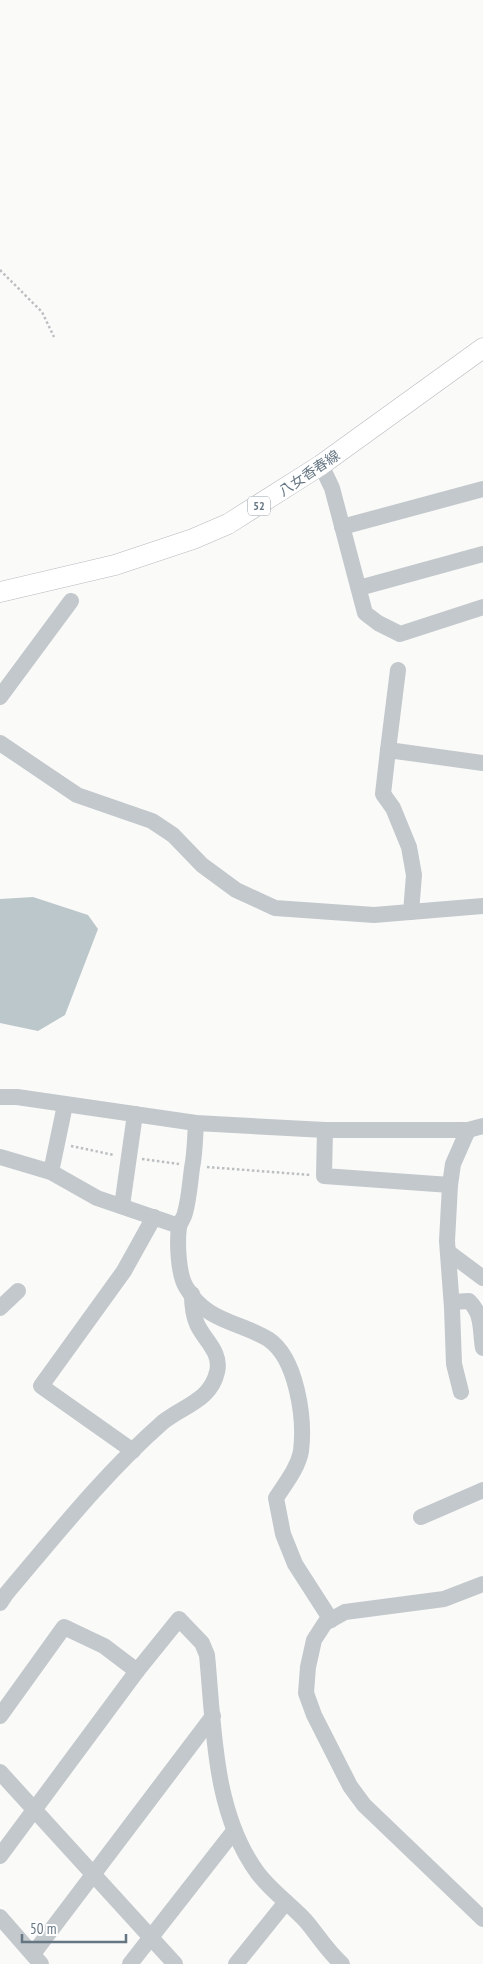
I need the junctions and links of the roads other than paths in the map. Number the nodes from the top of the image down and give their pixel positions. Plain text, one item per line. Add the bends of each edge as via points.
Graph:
1 (483, 348) edge
2 (322, 465) junction
3 (483, 489) edge
4 (342, 527) junction
5 (483, 554) edge
6 (358, 588) junction
7 (0, 592) edge
8 (71, 601) dead end
9 (483, 607) edge
10 (398, 670) dead end
11 (2, 690) edge
12 (0, 743) edge
13 (388, 750) junction
14 (483, 763) edge
15 (483, 906) edge
16 (411, 912) junction
17 (0, 1097) edge
18 (65, 1105) junction
19 (135, 1114) junction
20 (196, 1123) junction
21 (475, 1128) edge
22 (324, 1130) junction
23 (1, 1159) edge
24 (51, 1172) junction
25 (450, 1185) junction
26 (122, 1206) junction
27 (154, 1217) junction
28 (180, 1226) junction
29 (448, 1252) junction
30 (483, 1278) edge
31 (18, 1291) dead end
32 (192, 1294) junction
33 (452, 1302) junction
34 (0, 1307) edge
35 (227, 1322) junction
36 (483, 1348) edge
37 (213, 1349) junction
38 (461, 1392) dead end
39 (134, 1452) junction
40 (483, 1490) edge
41 (420, 1517) dead end
42 (483, 1584) edge
43 (0, 1603) edge
44 (331, 1620) junction
45 (137, 1671) junction
46 (0, 1716) edge
47 (213, 1716) junction
48 (0, 1772) edge
49 (34, 1810) junction
50 (234, 1831) junction
51 (0, 1856) edge
52 (93, 1874) junction
53 (286, 1902) junction
54 (0, 1917) edge
55 (483, 1919) edge
56 (151, 1938) junction
57 (37, 1959) edge
58 (130, 1964) edge
59 (175, 1964) edge
60 (236, 1964) edge
61 (342, 1964) edge

1 - 2 main road, 八女香春線 / 52
2 - 4 street
2 - 7 main road, 八女香春線 / 52 via 228,524 193,539 115,565
3 - 4 street
4 - 6 street
5 - 6 street
6 - 9 street via 365,614 400,634
8 - 11 street
10 - 13 street
12 - 16 street via 77,794 152,821 173,835 202,865 236,890 275,908 374,915
13 - 14 street
13 - 16 street via 383,794 393,808 409,848 414,874
15 - 16 street
17 - 18 street
18 - 19 street
18 - 24 street
19 - 20 street
19 - 26 street
20 - 22 street
20 - 28 street via 193,1166 185,1215
21 - 22 street
21 - 25 street via 453,1164
22 - 25 street via 324,1176
23 - 24 street
24 - 26 street via 97,1198
25 - 29 street
26 - 27 street
27 - 28 street
27 - 39 street via 124,1271 41,1386
28 - 32 street via 180,1264 185,1286
29 - 30 street
29 - 33 street
31 - 34 street
32 - 35 street via 199,1304
32 - 37 street via 197,1325
33 - 36 street via 468,1301 474,1306 480,1319
33 - 38 street via 454,1364
35 - 37 street
35 - 44 street via 269,1340 284,1357 296,1386 302,1419 301,1453 276,1498 282,1534 295,1564
37 - 39 street via 218,1370 205,1395 164,1421
39 - 43 street via 94,1490
40 - 41 street
42 - 44 street via 444,1599 345,1612
44 - 55 street via 325,1623 314,1640 306,1693 350,1786 364,1805
45 - 46 street via 104,1646 64,1627
45 - 47 street via 178,1619 202,1643 207,1655
45 - 49 street
47 - 50 street via 218,1772
47 - 52 street
48 - 49 street
49 - 51 street
49 - 52 street
50 - 53 street via 257,1872
50 - 56 street
52 - 56 street
52 - 57 street
53 - 60 street
53 - 61 street
54 - 57 street
56 - 58 street
56 - 59 street

